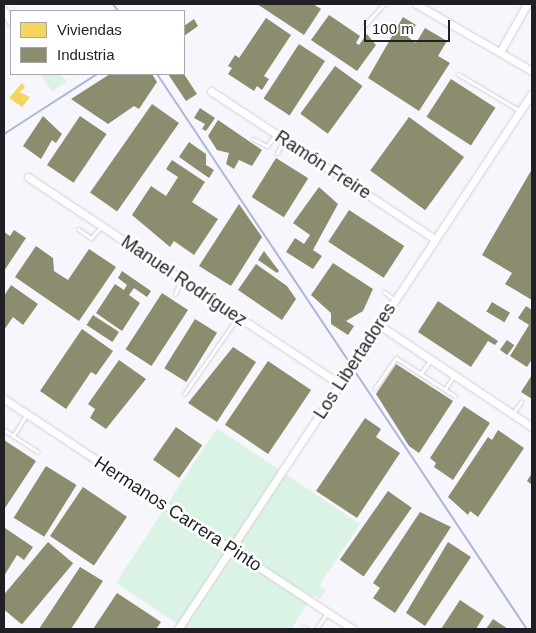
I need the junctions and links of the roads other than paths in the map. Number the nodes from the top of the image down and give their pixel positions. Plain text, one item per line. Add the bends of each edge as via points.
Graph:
1 (384, 4) edge
2 (416, 4) edge
3 (527, 4) edge
4 (363, 27) dead end
5 (500, 52) junction
6 (532, 71) edge
7 (458, 74) dead end
8 (211, 91) dead end
9 (532, 93) edge
10 (520, 111) junction
11 (276, 134) junction
12 (254, 139) dead end
13 (284, 139) junction
14 (277, 153) dead end
15 (28, 177) dead end
16 (102, 226) junction
17 (78, 230) dead end
18 (435, 240) junction
19 (181, 279) junction
20 (384, 292) dead end
21 (175, 294) dead end
22 (395, 300) junction
23 (239, 317) junction
24 (379, 325) junction
25 (430, 359) junction
26 (421, 373) junction
27 (454, 375) junction
28 (340, 384) junction
29 (375, 388) dead end
30 (445, 389) junction
31 (184, 394) dead end
32 (455, 396) dead end
33 (4, 399) edge
34 (521, 402) dead end
35 (27, 414) junction
36 (513, 414) junction
37 (532, 427) edge
38 (4, 430) edge
39 (13, 436) junction
40 (38, 452) dead end
41 (231, 549) junction
42 (328, 612) junction
43 (178, 629) edge
44 (316, 629) edge
45 (353, 629) edge

1 - 4 lane
2 - 5 street
3 - 5 street
5 - 6 street
7 - 10 lane
8 - 11 street, Ramón Freire
9 - 10 street, Los Libertadores
10 - 18 street, Los Libertadores
11 - 12 lane via 267,146
11 - 13 street, Ramón Freire
13 - 14 lane
13 - 18 street, Ramón Freire
15 - 16 street, Manuel Rodríguez
16 - 17 lane via 91,238
16 - 19 street, Manuel Rodríguez
18 - 22 street, Los Libertadores
19 - 21 lane
19 - 23 street, Manuel Rodríguez
20 - 22 lane
22 - 24 street, Los Libertadores
23 - 28 street, Manuel Rodríguez
23 - 31 lane
24 - 25 street
24 - 28 street, Los Libertadores
25 - 26 lane
25 - 27 street
26 - 29 lane via 396,358
26 - 30 lane
27 - 30 lane
27 - 36 street
28 - 41 street, Los Libertadores
30 - 32 lane
33 - 35 street, Hermanos Carrera Pinto
34 - 36 lane
35 - 39 lane
35 - 41 street, Hermanos Carrera Pinto
36 - 37 street
38 - 39 lane
39 - 40 lane
41 - 42 street, Hermanos Carrera Pinto
41 - 43 street, Los Libertadores
42 - 44 lane
42 - 45 street, Hermanos Carrera Pinto

